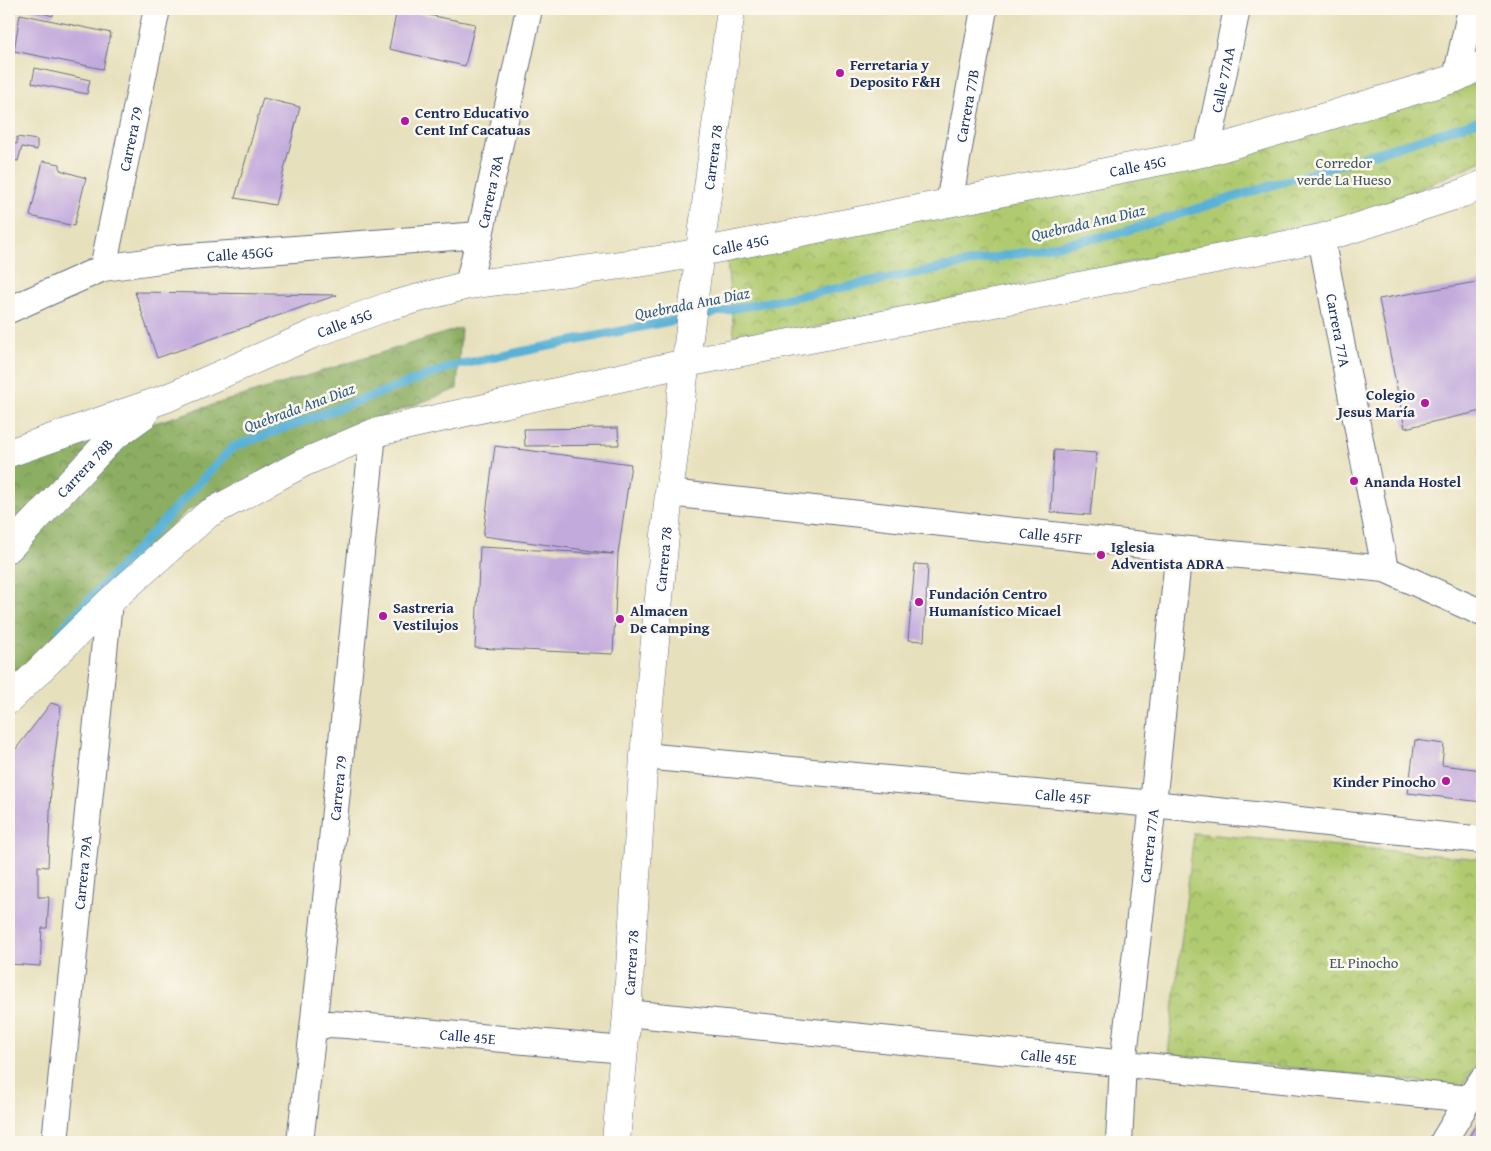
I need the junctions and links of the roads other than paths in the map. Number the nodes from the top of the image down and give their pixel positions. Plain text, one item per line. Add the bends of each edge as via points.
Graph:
1 (157, 9) edge
2 (529, 9) edge
3 (731, 9) edge
4 (984, 9) edge
5 (1237, 9) edge
6 (1472, 9) edge
7 (1482, 65) edge
8 (1456, 78) junction
9 (1207, 152) junction
10 (1482, 184) edge
11 (949, 203) junction
12 (480, 235) junction
13 (1321, 238) junction
14 (700, 252) junction
15 (659, 260) junction
16 (104, 268) junction
17 (468, 285) junction
18 (689, 288) junction
19 (9, 310) edge
20 (683, 336) junction
21 (686, 363) junction
22 (650, 370) junction
23 (167, 398) junction
24 (373, 433) junction
25 (9, 454) edge
26 (669, 493) junction
27 (9, 548) edge
28 (1179, 549) junction
29 (1385, 569) junction
30 (109, 602) junction
31 (1482, 612) edge
32 (9, 700) edge
33 (644, 756) junction
34 (1153, 804) junction
35 (1482, 840) edge
36 (627, 1013) junction
37 (313, 1029) junction
38 (624, 1050) junction
39 (1124, 1064) junction
40 (1476, 1090) edge
41 (54, 1142) edge
42 (300, 1142) edge
43 (616, 1142) edge
44 (1119, 1142) edge
45 (1443, 1142) edge

1 - 16 street, Carrera 79
2 - 12 street, Carrera 78A
3 - 14 street, Carrera 78
4 - 11 street, Carrera 77B
5 - 9 street, Calle 77AA
6 - 8 street
7 - 8 street, Calle 45G
8 - 9 street, Calle 45G
9 - 11 street, Calle 45G
10 - 13 street
11 - 14 street, Calle 45G
12 - 16 street, Calle 45GG via 175,258
12 - 17 street, Carrera 78A
13 - 21 street
13 - 29 street, Carrera 77A
14 - 15 street, Calle 45G
14 - 18 street, Carrera 78
15 - 17 street, Calle 45G
15 - 18 street via 678,273 681,284
16 - 19 street, Calle 45GG
17 - 23 street, Calle 45G via 389,306 313,334
18 - 20 street, Carrera 78
20 - 21 street, Carrera 78
20 - 22 street via 669,357
21 - 22 street
21 - 26 street, Carrera 78
22 - 24 street
23 - 25 street, Calle 45G
23 - 27 street, Carrera 78B via 112,438
24 - 30 street via 303,463 208,514
24 - 37 street, Carrera 79
26 - 28 street, Calle 45FF
26 - 33 street, Carrera 78
28 - 29 street, Calle 45FF
28 - 34 street, Carrera 77A
29 - 31 street, Calle 45FF
30 - 32 street
30 - 41 street, Carrera 79A
33 - 34 street, Calle 45F
33 - 36 street, Carrera 78
34 - 35 street, Calle 45F
34 - 39 street, Carrera 77A
36 - 38 street, Carrera 78
36 - 39 street, Calle 45E
37 - 38 street, Calle 45E via 328,1024 346,1024
37 - 42 street, Carrera 79
38 - 43 street, Carrera 78
39 - 40 street, Calle 45E
39 - 44 street, Carrera 77A
40 - 45 street

